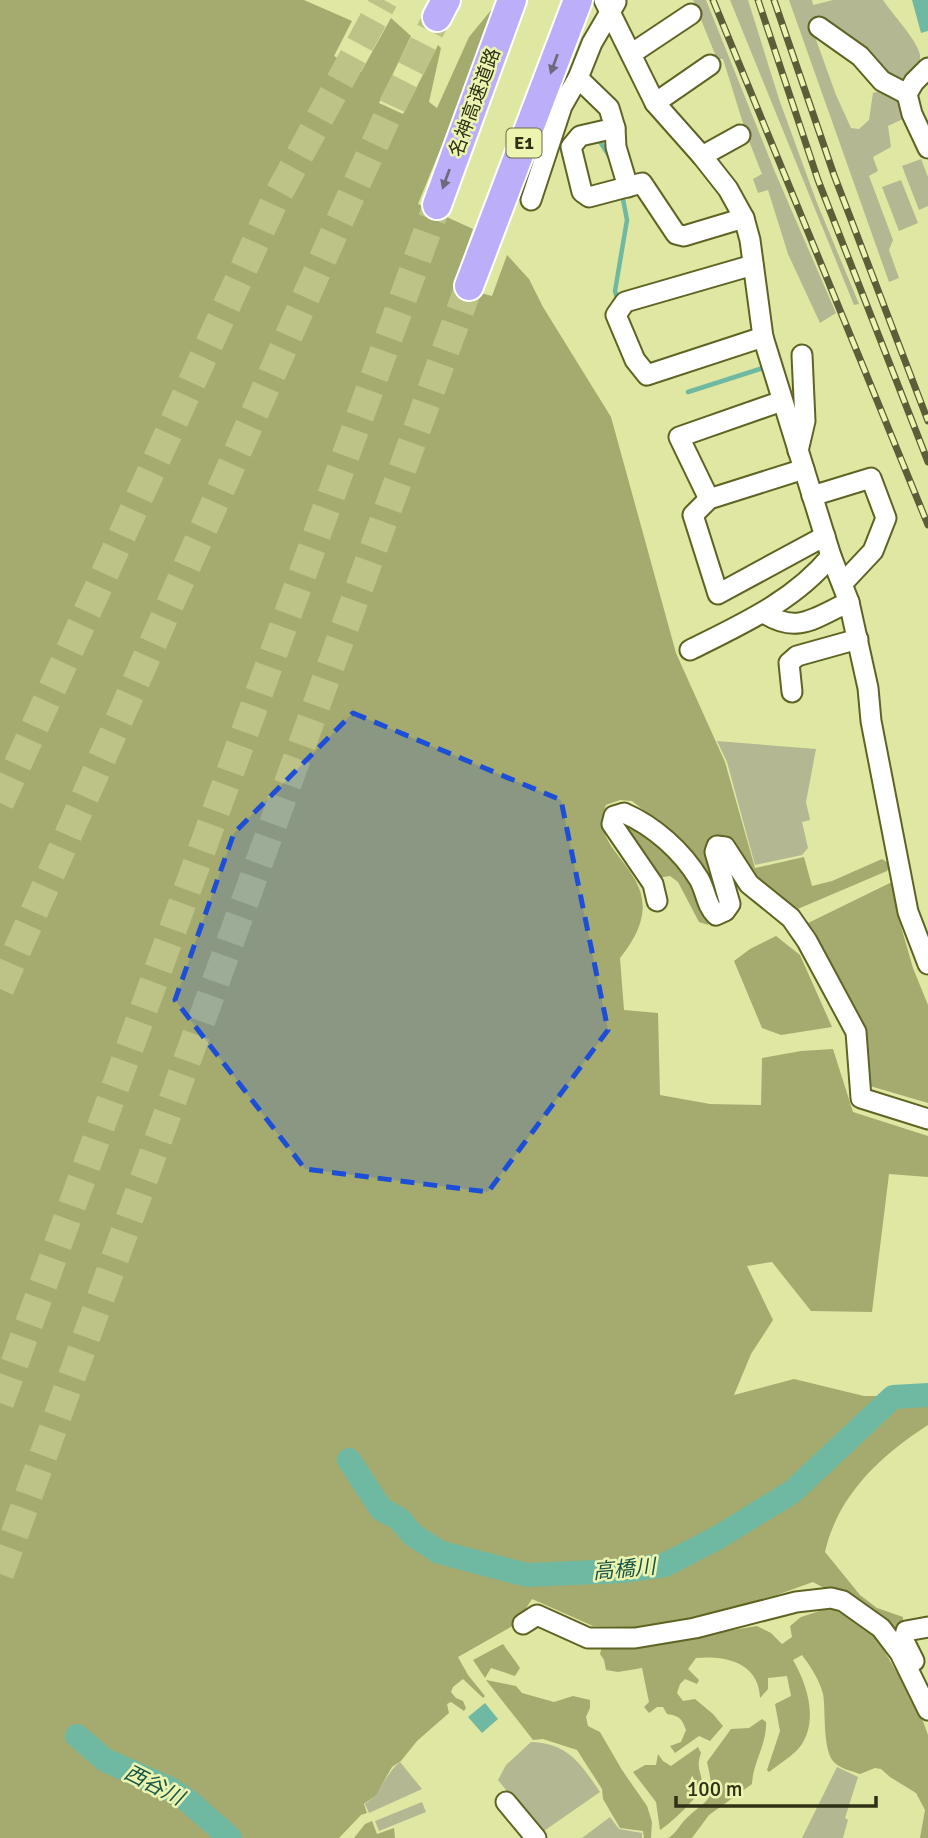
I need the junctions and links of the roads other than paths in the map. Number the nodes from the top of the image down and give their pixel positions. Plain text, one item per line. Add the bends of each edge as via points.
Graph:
1 (512, 0) edge
2 (578, 0) edge
3 (611, 4) edge
4 (691, 14) dead end
5 (819, 27) dead end
6 (631, 54) junction
7 (710, 65) dead end
8 (928, 68) edge
9 (578, 78) junction
10 (907, 94) junction
11 (654, 103) junction
12 (615, 128) junction
13 (740, 135) dead end
14 (928, 148) edge
15 (702, 156) junction
16 (628, 187) junction
17 (531, 200) dead end
18 (437, 205) tunnel mouth
19 (744, 218) junction
20 (753, 265) junction
21 (469, 286) tunnel mouth
22 (763, 337) junction
23 (802, 355) dead end
24 (782, 401) junction
25 (801, 461) junction
26 (812, 495) junction
27 (709, 499) junction
28 (825, 536) junction
29 (831, 556) junction
30 (846, 593) junction
31 (764, 612) junction
32 (858, 639) junction
33 (690, 650) dead end
34 (792, 692) dead end
35 (657, 901) dead end
36 (928, 964) edge
37 (928, 1119) edge
38 (523, 1625) dead end
39 (928, 1627) edge
40 (911, 1676) junction
41 (928, 1710) edge
42 (506, 1802) dead end
43 (536, 1838) edge

1 -> 18 highway, 名神高速道路
2 -> 21 highway, E1
3 - 6 street
3 - 9 street
4 - 6 street
5 - 10 street via 860,57 882,81
6 - 11 street
7 - 11 street
8 - 10 street
9 - 12 street via 609,108
9 - 17 street via 562,106
10 - 14 street
11 - 15 street
12 - 16 street
12 - 16 street via 580,136 571,147 582,192 589,197
13 - 15 street
15 - 19 street
16 - 19 street via 642,183 676,234 684,236
19 - 20 street
20 - 22 street
20 - 22 street via 625,302 616,315 635,360 647,375
22 - 24 street
23 - 25 street via 805,421
24 - 25 street
24 - 27 street via 679,437
25 - 26 street
25 - 27 street
26 - 28 street
26 - 30 street via 871,478 886,518 873,551
27 - 28 street via 694,515 718,594
28 - 29 street
29 - 30 street
29 - 31 street via 794,593
30 - 31 street via 802,623 778,622
30 - 32 street
31 - 33 street
32 - 34 street via 797,656 789,663
32 - 36 street via 908,912
35 - 37 street via 653,884 612,824 614,816 624,813 638,818 676,849 700,881 716,915 730,904 715,852 717,846 725,847 750,884 791,918 856,1032 861,1098
38 - 40 street via 537,1615 589,1638 635,1638 831,1598 843,1601 881,1628
39 - 40 street via 906,1631 904,1642 915,1660
40 - 41 street
42 - 43 street

